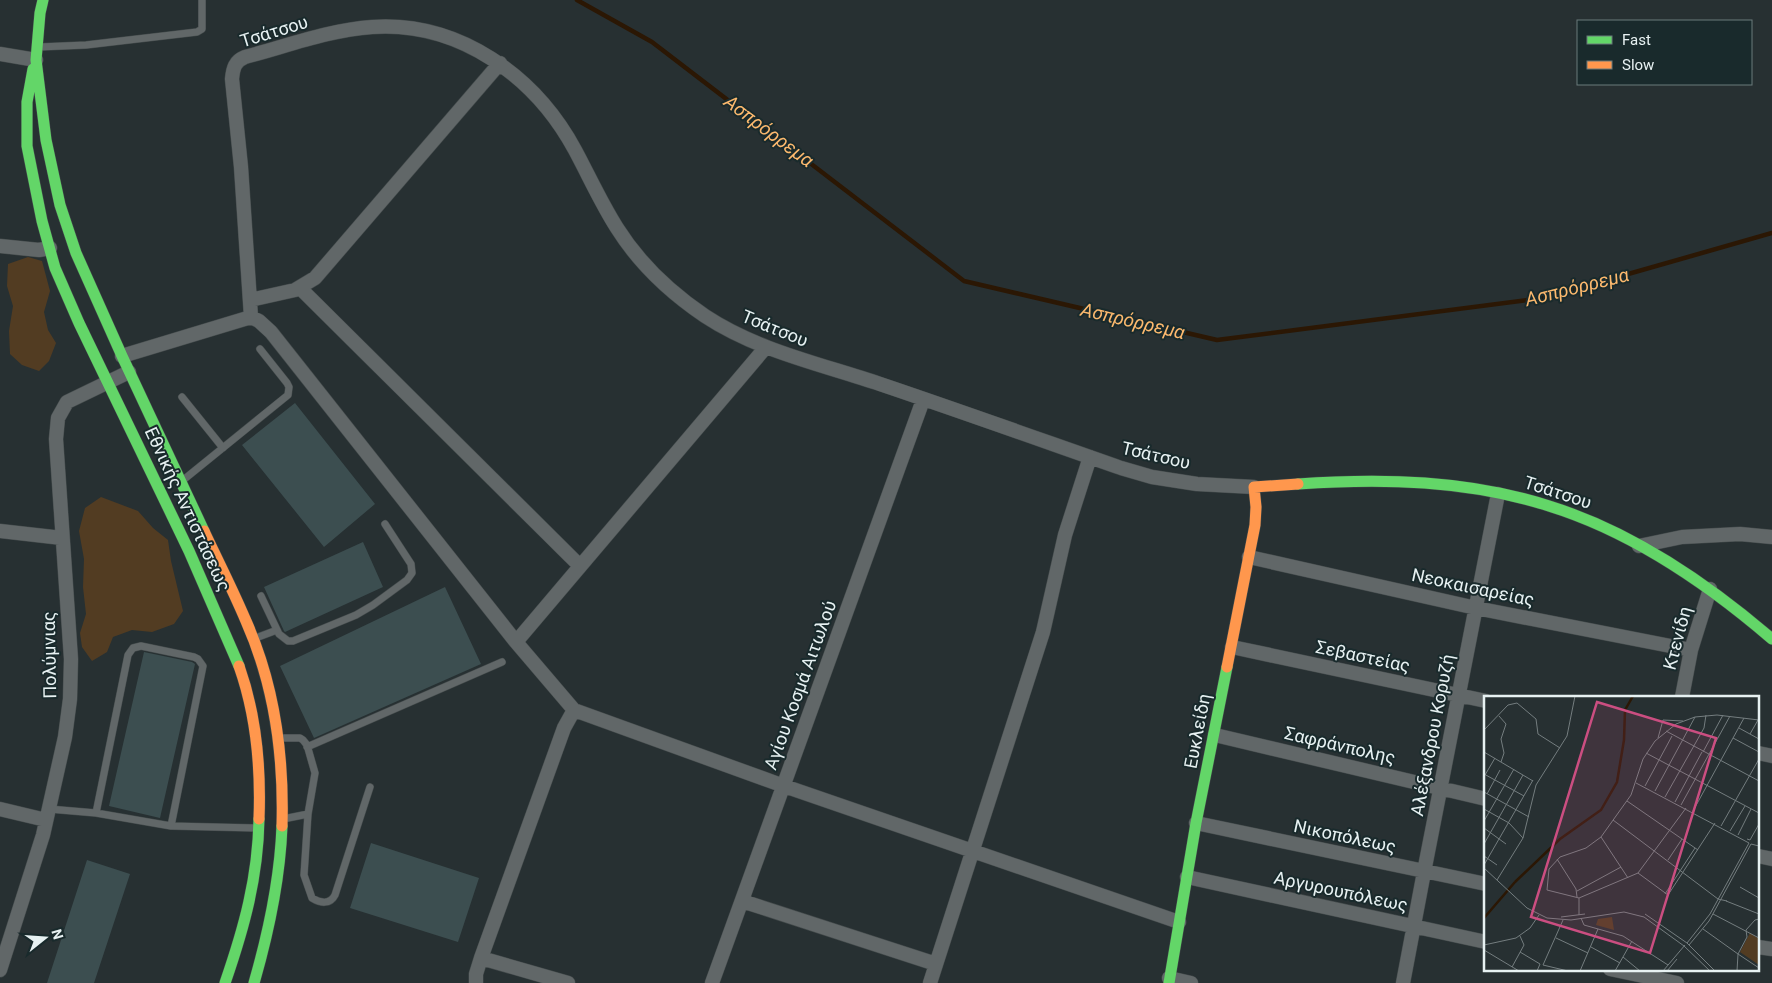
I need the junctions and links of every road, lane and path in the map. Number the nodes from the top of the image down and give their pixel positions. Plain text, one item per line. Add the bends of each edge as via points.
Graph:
1 (43, 0) edge
2 (202, 0) edge
3 (36, 53) junction
4 (0, 54) edge
5 (500, 63) junction
6 (0, 246) edge
7 (50, 248) junction
8 (300, 288) junction
9 (250, 300) junction
10 (251, 317) junction
11 (766, 347) junction
12 (260, 349) dead end
13 (122, 356) junction
14 (129, 372) junction
15 (107, 382) junction
16 (182, 397) dead end
17 (923, 400) junction
18 (223, 448) junction
19 (1090, 457) junction
20 (181, 483) junction
21 (1254, 487) junction
22 (1498, 494) junction
23 (385, 524) dead end
24 (0, 532) edge
25 (1772, 537) edge
26 (62, 538) junction
27 (1639, 546) junction
28 (1249, 557) junction
29 (580, 566) junction
30 (1710, 589) junction
31 (261, 596) dead end
32 (1476, 608) junction
33 (277, 630) junction
34 (1772, 639) edge
35 (253, 640) junction
36 (516, 642) junction
37 (1232, 647) junction
38 (1691, 650) junction
39 (502, 662) dead end
40 (1459, 696) junction
41 (1682, 696) edge
42 (1484, 701) edge
43 (574, 710) junction
44 (1215, 735) junction
45 (276, 738) junction
46 (307, 747) junction
47 (784, 786) junction
48 (370, 787) dead end
49 (1440, 788) junction
50 (1484, 799) edge
51 (0, 809) edge
52 (96, 813) junction
53 (48, 814) junction
54 (308, 814) junction
55 (282, 819) junction
56 (1196, 823) junction
57 (171, 826) junction
58 (258, 828) junction
59 (973, 850) junction
60 (1424, 872) junction
61 (1187, 877) junction
62 (1484, 884) edge
63 (742, 901) junction
64 (1179, 922) junction
65 (1414, 926) junction
66 (1484, 942) edge
67 (481, 958) junction
68 (936, 964) junction
69 (0, 970) edge
70 (1613, 970) edge
71 (1628, 975) edge
72 (1169, 981) edge
73 (225, 983) edge
74 (254, 983) edge
75 (476, 983) edge
76 (568, 983) edge
77 (712, 983) edge
78 (930, 983) edge
79 (1191, 983) edge
80 (1404, 983) edge
81 (1677, 983) edge

1 - 3 main road, Εθνικής Αντιστάσεως
2 - 3 lane via 202,29 197,32
3 - 4 street
3 - 7 main road, Εθνικής Αντιστάσεως via 27,94 25,125 30,166
3 - 13 main road, Εθνικής Αντιστάσεως via 46,140 60,205 76,253
5 - 8 street via 324,268
5 - 9 street, Τσάτσου via 479,50 445,37 386,27 331,34 239,61 233,69 232,79
5 - 11 street, Τσάτσου via 534,92 556,119 610,218 643,262 704,315
6 - 7 street
7 - 15 main road, Εθνικής Αντιστάσεως via 70,307
8 - 9 street
8 - 29 street
9 - 10 street, Τσάτσου
10 - 13 street
10 - 36 street via 271,332
11 - 17 street, Τσάτσου
11 - 29 street
12 - 18 lane via 287,383 288,395
13 - 14 main road, Εθνικής Αντιστάσεως
14 - 15 street, Πολύμνιας
14 - 20 main road, Εθνικής Αντιστάσεως
15 - 26 street, Πολύμνιας via 67,402 58,418 56,439
15 - 58 main road, Εθνικής Αντιστάσεως via 203,581 247,690 255,741
16 - 18 lane
17 - 19 street, Τσάτσου
17 - 47 street, Αγίου Κοσμά Αιτωλού
18 - 20 lane
19 - 21 street, Τσάτσου via 1152,477
19 - 59 street via 1065,535 1043,632
20 - 35 main road, Εθνικής Αντιστάσεως
21 - 22 main road, Τσάτσου via 1333,480 1402,481
21 - 28 main road, Ευκλείδη via 1256,507
22 - 27 main road, Τσάτσου via 1551,506
22 - 32 street, Αλέξανδρου Κορυζή
23 - 33 lane via 413,568 410,577 356,615 293,641 284,640
24 - 26 street
25 - 27 street via 1740,534 1682,537
26 - 53 street, Πολύμνιας via 71,659 70,699 66,737
27 - 30 main road, Τσάτσου
28 - 32 street, Νεοκαισαρείας
28 - 37 main road, Ευκλείδη
29 - 36 street
30 - 34 main road, Τσάτσου
30 - 38 street, Κτενίδη
31 - 33 lane
32 - 38 street, Νεοκαισαρείας
32 - 40 street, Αλέξανδρου Κορυζή
33 - 35 lane
35 - 45 main road, Εθνικής Αντιστάσεως via 272,706
36 - 43 street
37 - 40 street, Σεβαστείας
37 - 44 main road, Ευκλείδη
38 - 41 street, Κτενίδη
39 - 46 lane
40 - 42 street, Σεβαστείας
40 - 49 street, Αλέξανδρου Κορυζή
43 - 47 street
43 - 67 street via 564,728
44 - 49 street, Σαφράνπολης
44 - 56 main road, Ευκλείδη
45 - 46 lane via 300,738
45 - 55 main road, Εθνικής Αντιστάσεως via 283,792
46 - 54 lane via 315,773
47 - 59 street
47 - 63 street, Αγίου Κοσμά Αιτωλού
48 - 54 lane via 335,895 326,902 312,898 304,875
49 - 50 street, Σαφράνπολης
49 - 60 street, Αλέξανδρου Κορυζή
51 - 53 street
52 - 53 lane
52 - 57 lane
52 - 57 lane via 128,655 133,648 141,646 194,657 202,666
53 - 69 street, Πολύμνιας
54 - 55 lane
55 - 74 main road, Εθνικής Αντιστάσεως via 276,898
56 - 60 street, Νικοπόλεως
56 - 61 main road, Ευκλείδη
57 - 58 lane
58 - 73 main road, Εθνικής Αντιστάσεως via 258,856 246,918
59 - 64 street
59 - 68 street
60 - 62 street, Νικοπόλεως
60 - 65 street, Αλέξανδρου Κορυζή
61 - 64 main road, Ευκλείδη
61 - 65 street, Αργυρουπόλεως
63 - 68 street
63 - 77 street, Αγίου Κοσμά Αιτωλού
64 - 72 main road, Ευκλείδη
65 - 66 street, Αργυρουπόλεως
65 - 80 street, Αλέξανδρου Κορυζή
67 - 75 street
67 - 76 street
68 - 78 street
70 - 71 street
71 - 81 street
72 - 79 street

